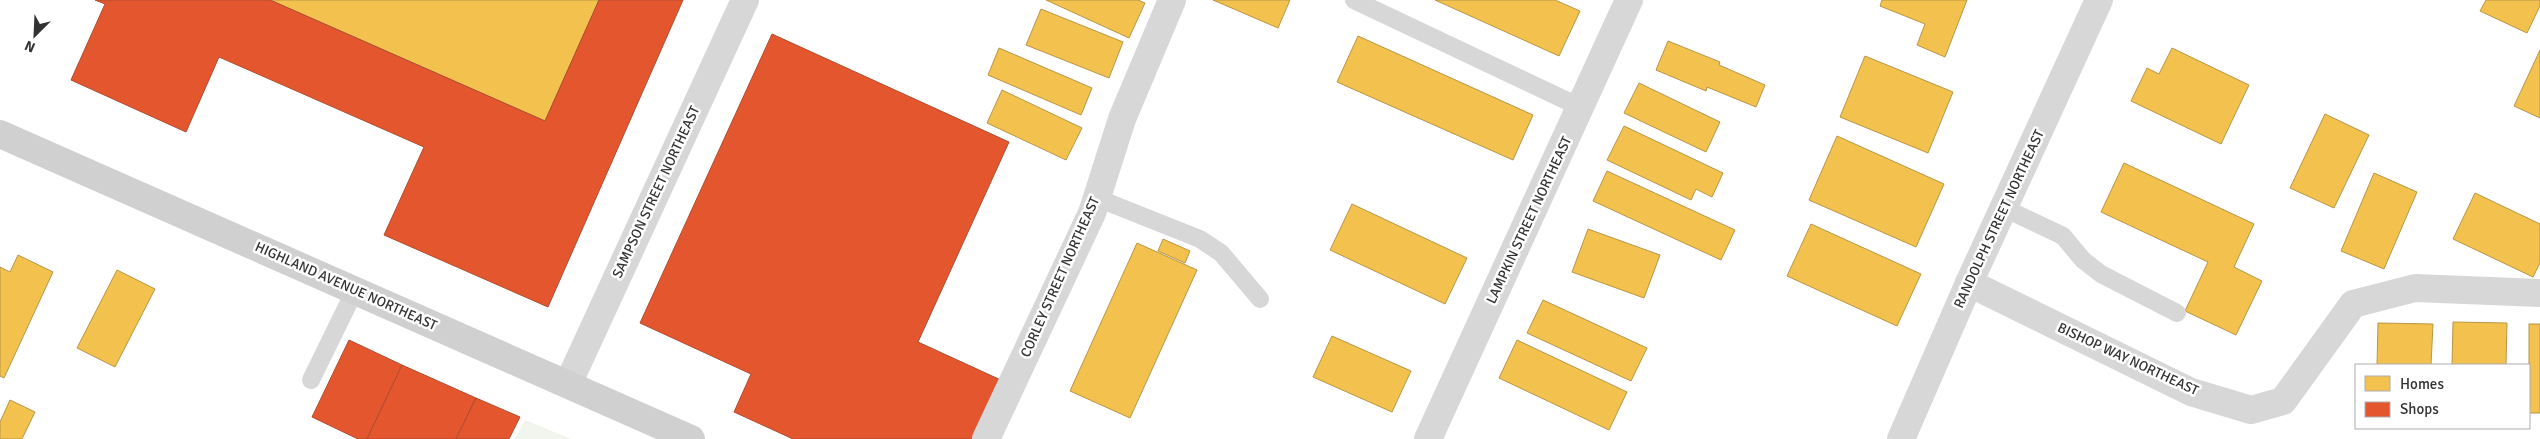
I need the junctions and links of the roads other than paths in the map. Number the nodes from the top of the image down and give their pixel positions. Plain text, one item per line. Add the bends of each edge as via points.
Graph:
1 (745, 0) edge
2 (1172, 0) edge
3 (1354, 0) edge
4 (1629, 0) edge
5 (2099, 0) edge
6 (1580, 107) junction
7 (0, 134) edge
8 (1096, 198) junction
9 (2004, 208) junction
10 (1969, 283) junction
11 (355, 290) junction
12 (2540, 293) edge
13 (1260, 299) dead end
14 (2177, 313) dead end
15 (311, 380) dead end
16 (568, 384) junction
17 (991, 438) edge
18 (691, 439) edge
19 (1428, 439) edge
20 (1900, 439) edge

1 - 16 street, SAMPSON STREET NORTHEAST
2 - 8 street, CORLEY STREET NORTHEAST via 1122,119
3 - 6 lane
4 - 6 street, LAMPKIN STREET NORTHEAST
5 - 9 street, RANDOLPH STREET NORTHEAST
6 - 19 street, LAMPKIN STREET NORTHEAST
7 - 11 main road, HIGHLAND AVENUE NORTHEAST
8 - 13 lane via 1200,238 1221,253
8 - 17 street, CORLEY STREET NORTHEAST
9 - 10 street, RANDOLPH STREET NORTHEAST
9 - 14 lane via 2063,236 2083,260 2101,274
10 - 12 street, BISHOP WAY NORTHEAST via 2191,392 2251,410 2283,401 2353,304 2414,288
10 - 20 street, RANDOLPH STREET NORTHEAST
11 - 15 lane
11 - 16 main road, HIGHLAND AVENUE NORTHEAST
16 - 18 main road, HIGHLAND AVENUE NORTHEAST

